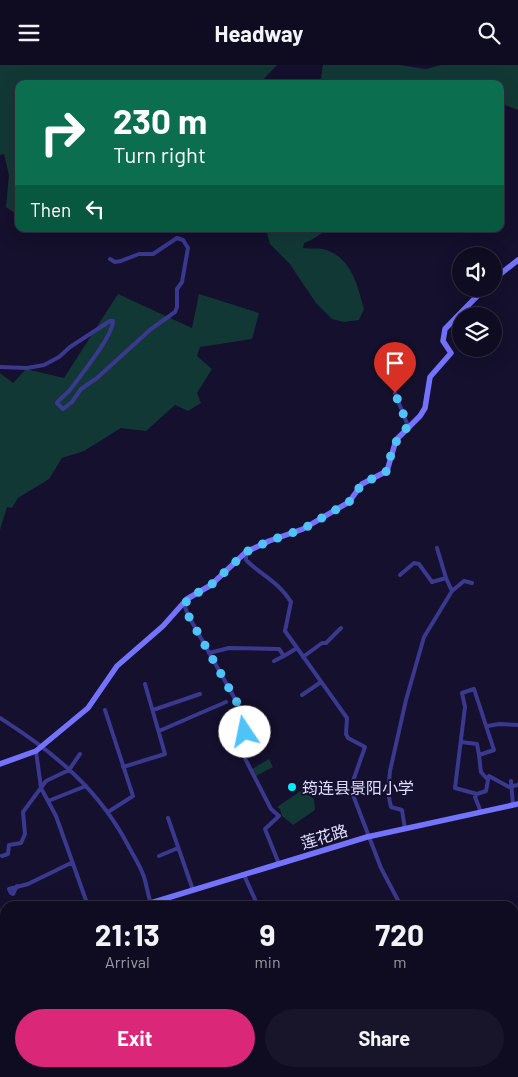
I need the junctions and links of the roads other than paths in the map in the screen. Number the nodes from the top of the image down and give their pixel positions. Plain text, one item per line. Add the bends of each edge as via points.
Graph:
1 (110, 259) dead end
2 (518, 261) edge
3 (502, 273) edge
4 (476, 297) edge
5 (0, 367) edge
6 (395, 393) dead end
7 (408, 426) junction
8 (437, 548) dead end
9 (246, 552) junction
10 (400, 575) dead end
11 (446, 578) junction
12 (472, 583) dead end
13 (452, 591) junction
14 (187, 599) junction
15 (341, 628) dead end
16 (297, 648) junction
17 (209, 653) junction
18 (284, 655) junction
19 (303, 657) junction
20 (274, 661) dead end
21 (321, 681) junction
22 (145, 684) dead end
23 (200, 694) dead end
24 (302, 695) dead end
25 (226, 702) dead end
26 (105, 710) dead end
27 (153, 710) junction
28 (0, 718) edge
29 (518, 725) edge
30 (488, 726) junction
31 (159, 731) junction
32 (461, 743) junction
33 (43, 746) junction
34 (36, 751) junction
35 (80, 753) dead end
36 (479, 755) junction
37 (0, 764) edge
38 (124, 767) junction
39 (69, 770) junction
40 (489, 776) dead end
41 (512, 781) dead end
42 (518, 785) edge
43 (86, 786) junction
44 (41, 787) junction
45 (510, 787) junction
46 (477, 794) junction
47 (48, 801) junction
48 (515, 805) edge
49 (108, 812) junction
50 (481, 812) junction
51 (168, 818) dead end
52 (405, 829) junction
53 (367, 837) junction
54 (178, 849) junction
55 (2, 856) dead end
56 (159, 856) dead end
57 (71, 863) junction
58 (279, 864) junction
59 (244, 875) junction
60 (17, 886) dead end
61 (193, 891) junction
62 (86, 901) edge
63 (150, 901) edge
64 (163, 901) edge
65 (256, 901) edge
66 (398, 901) edge

1 - 5 street via 114,262 139,253 153,254 177,238 183,240 188,248 182,281 177,289 175,312 81,389 63,409 56,403 68,392 100,347 113,321 44,365
2 - 3 street
4 - 7 street via 445,329 444,341 451,353 430,377 425,408
6 - 7 street
7 - 9 street via 393,446 387,471 362,484 349,502 303,529
8 - 11 street
9 - 14 street via 211,585
9 - 16 street via 246,559 278,585 291,602 285,631
10 - 11 street via 414,563 419,563 432,582
11 - 13 street
12 - 13 street via 464,581
13 - 52 street via 424,637 391,768 388,793 391,807 402,810
14 - 17 street via 188,615
14 - 33 street via 163,626 117,666 88,708
15 - 19 street via 326,643
16 - 18 street
16 - 19 street
17 - 18 street via 229,648 279,649
17 - 58 street via 244,715 245,732 235,739 271,809 279,816 265,829
18 - 20 street
19 - 21 street
21 - 24 street
21 - 53 street via 347,718 348,738 365,747 352,789
22 - 27 street
23 - 27 street
25 - 31 street
26 - 38 street
27 - 31 street
28 - 33 street
29 - 30 street
30 - 32 street via 474,689 462,693 465,707
30 - 36 street via 494,750
31 - 38 street via 165,754
32 - 36 street via 477,744
32 - 46 street via 455,789
33 - 34 street
33 - 39 street
34 - 37 street
34 - 44 street
35 - 39 street
36 - 46 street via 481,772 488,780 486,791
38 - 49 street via 133,796
39 - 43 street
39 - 44 street via 46,781
40 - 45 street
41 - 45 street
42 - 45 street
43 - 47 street
43 - 49 street
44 - 47 street
44 - 55 street via 23,812 25,834 21,843 9,845 8,854
45 - 48 street
46 - 50 street via 475,797
47 - 57 street
48 - 50 street, 莲花路
49 - 63 street via 144,876
50 - 52 street, 莲花路
51 - 54 street
52 - 53 street, 莲花路
53 - 58 street, 莲花路
53 - 66 street
54 - 56 street
54 - 61 street
57 - 60 street
57 - 62 street
58 - 59 street, 莲花路
59 - 61 street, 莲花路
59 - 65 street
61 - 64 street, 莲花路

